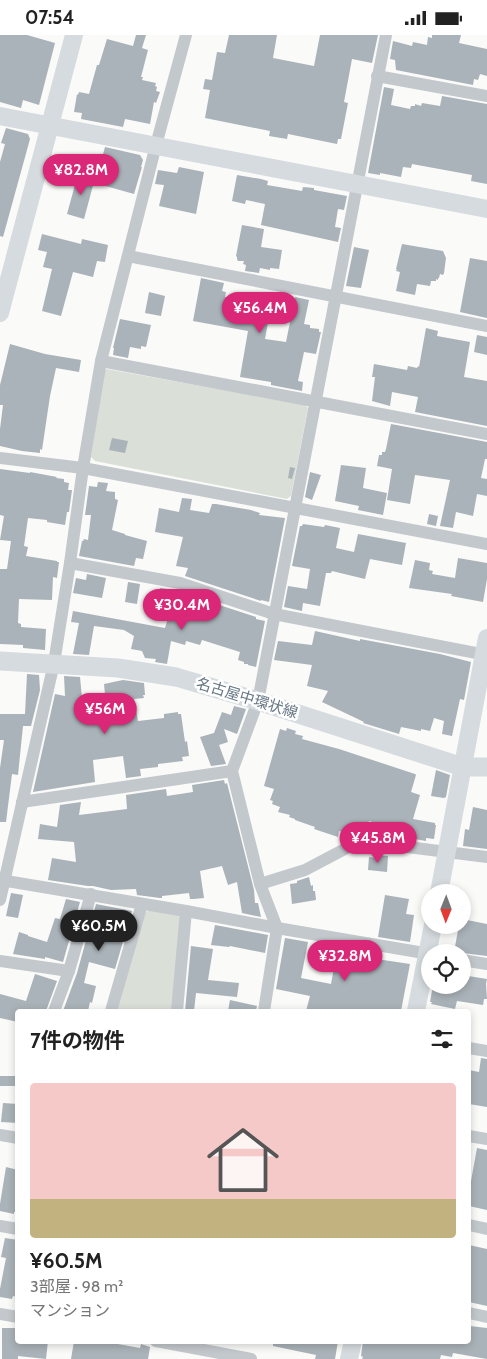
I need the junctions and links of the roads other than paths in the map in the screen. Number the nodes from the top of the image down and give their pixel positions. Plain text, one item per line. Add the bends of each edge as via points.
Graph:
1 (74, 35) edge
2 (186, 35) edge
3 (386, 35) edge
4 (377, 76) junction
5 (487, 96) edge
6 (0, 116) edge
7 (50, 125) junction
8 (156, 145) junction
9 (357, 185) junction
10 (487, 209) edge
11 (128, 256) junction
12 (336, 296) junction
13 (0, 313) edge
14 (487, 326) edge
15 (101, 361) junction
16 (315, 401) junction
17 (487, 433) edge
18 (0, 458) edge
19 (83, 468) junction
20 (295, 508) junction
21 (487, 544) edge
22 (70, 563) junction
23 (274, 614) junction
24 (486, 649) edge
25 (0, 661) edge
26 (54, 663) junction
27 (258, 701) junction
28 (464, 767) junction
29 (487, 767) edge
30 (232, 771) junction
31 (22, 801) junction
32 (448, 852) junction
33 (487, 857) edge
34 (2, 881) edge
35 (260, 884) junction
36 (442, 884) edge
37 (91, 895) junction
38 (0, 901) edge
39 (142, 904) junction
40 (186, 911) junction
41 (277, 928) junction
42 (421, 952) edge
43 (0, 961) edge
44 (471, 961) edge
45 (487, 964) edge
46 (69, 971) junction
47 (421, 987) edge
48 (55, 1009) edge
49 (112, 1009) edge
50 (177, 1009) edge
51 (264, 1009) edge
52 (416, 1009) edge
53 (471, 1048) edge
54 (487, 1051) edge
55 (0, 1135) edge
56 (471, 1136) edge
57 (15, 1138) edge
58 (487, 1139) edge
59 (471, 1225) edge
60 (0, 1226) edge
61 (15, 1228) edge
62 (487, 1229) edge
63 (471, 1313) edge
64 (0, 1315) edge
65 (15, 1317) edge
66 (487, 1317) edge
67 (170, 1344) edge
68 (352, 1344) edge
69 (194, 1349) edge
70 (251, 1359) edge
71 (349, 1359) edge

1 - 7 street
2 - 8 street
3 - 4 street
4 - 5 street
4 - 9 street
6 - 7 street
7 - 8 street
7 - 13 street
8 - 9 street
8 - 11 street
9 - 10 street
9 - 12 street
11 - 12 street
11 - 15 street
12 - 14 street
12 - 16 street
15 - 16 street
15 - 19 street
16 - 17 street
16 - 20 street
18 - 19 street
19 - 20 street
19 - 22 street
20 - 21 street
20 - 23 street
22 - 23 street via 180,583
22 - 26 street
23 - 24 street
23 - 27 street
24 - 28 street
25 - 26 main road, 名古屋中環状線
26 - 27 main road, 名古屋中環状線 via 176,677
26 - 31 street
27 - 28 main road, 名古屋中環状線
27 - 30 street
28 - 29 main road, 名古屋中環状線
28 - 32 street
30 - 31 street
30 - 35 street
31 - 34 street
32 - 33 street
32 - 35 street via 360,841 305,870
32 - 36 street
34 - 37 street
34 - 38 street
35 - 41 street
37 - 39 street
37 - 46 street
39 - 40 street
39 - 49 street
40 - 41 street
40 - 50 street
41 - 42 street
41 - 51 street
43 - 46 street
44 - 45 street
46 - 48 street
47 - 52 street
53 - 54 street
55 - 57 street
56 - 58 street
59 - 62 street
60 - 61 street
63 - 66 street
64 - 65 street
67 - 69 street
68 - 71 street
69 - 70 street

